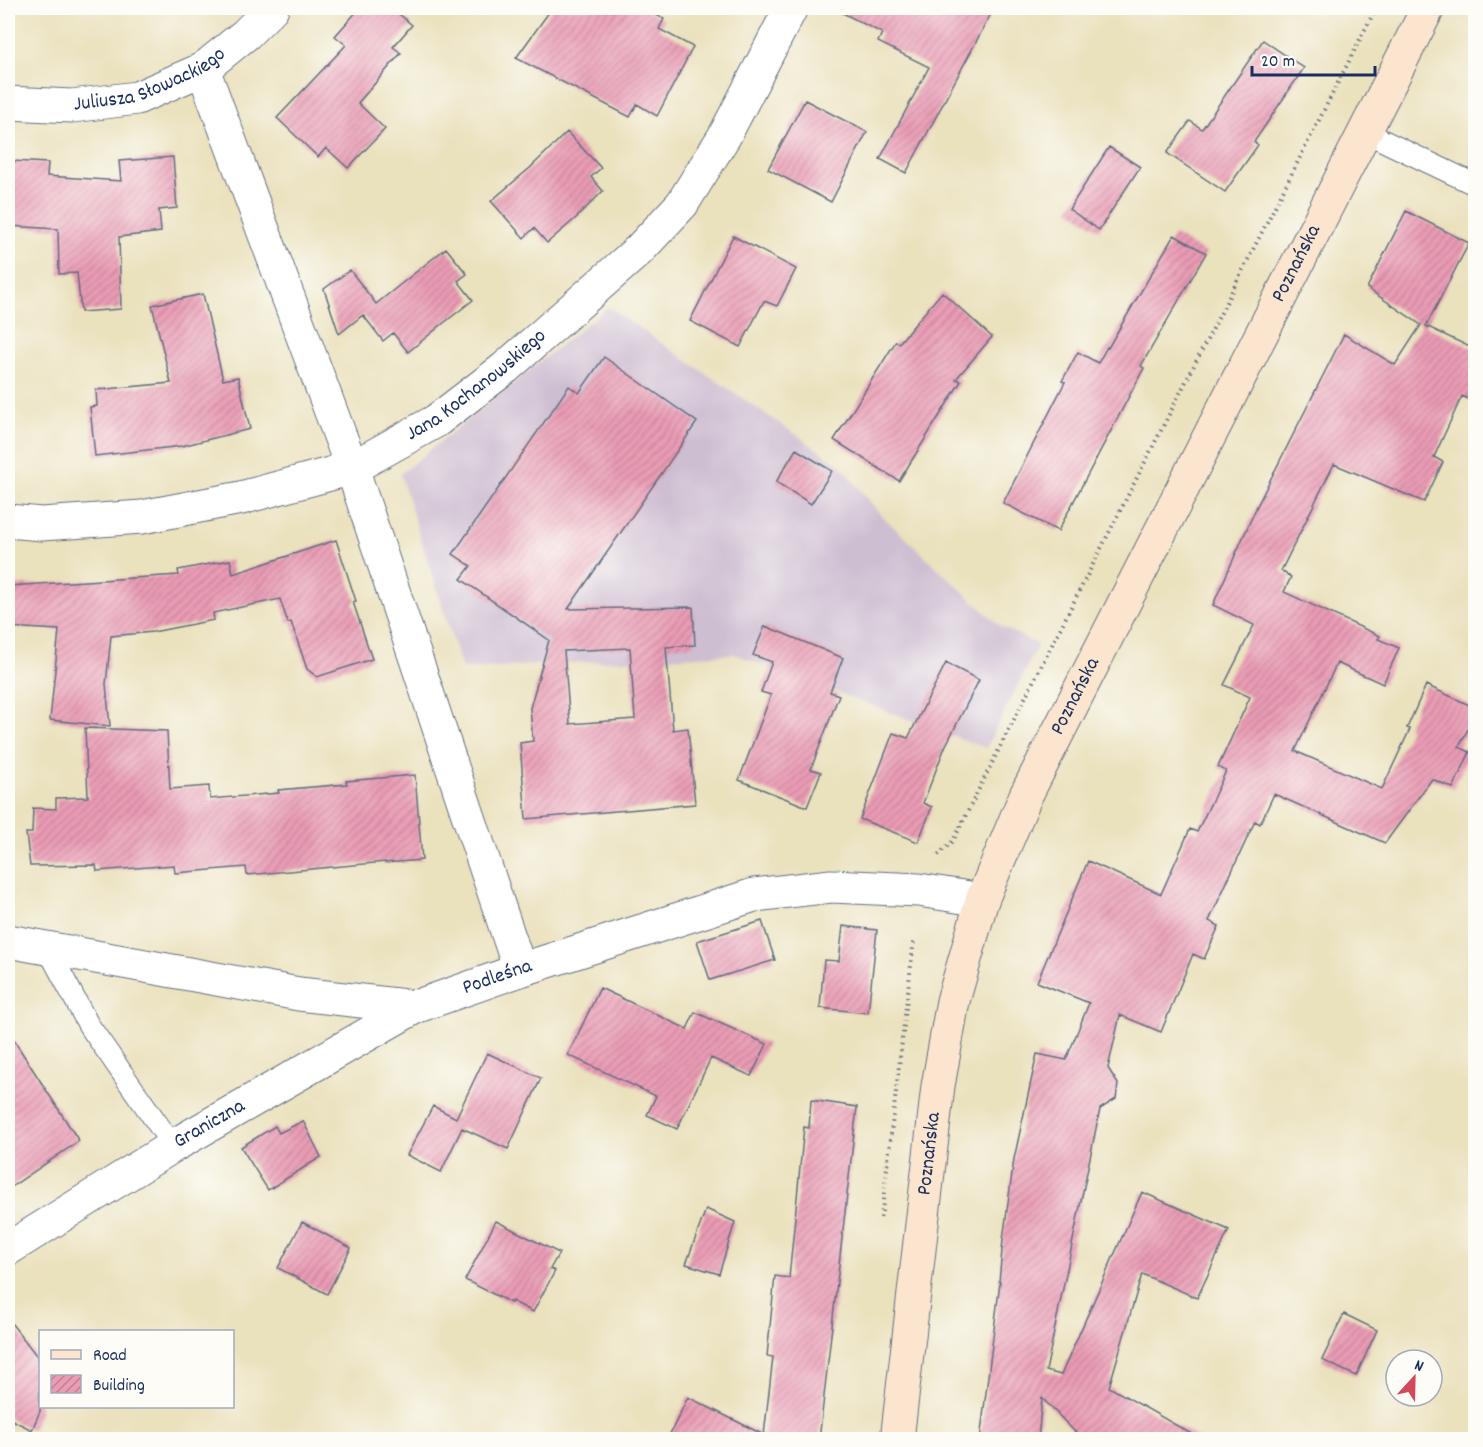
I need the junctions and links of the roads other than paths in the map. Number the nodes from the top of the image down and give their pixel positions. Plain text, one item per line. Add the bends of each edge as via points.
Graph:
1 (272, 8) edge
2 (791, 8) edge
3 (1428, 8) edge
4 (203, 69) junction
5 (8, 103) edge
6 (1365, 132) junction
7 (1476, 185) edge
8 (352, 468) junction
9 (8, 521) edge
10 (982, 900) junction
11 (8, 941) edge
12 (48, 949) junction
13 (520, 970) junction
14 (415, 1007) junction
15 (173, 1146) junction
16 (8, 1249) edge
17 (897, 1440) edge

1 - 4 street, Juliusza Słowackiego
2 - 8 street, Jana Kochanowskiego via 724,135 682,204 639,250 505,368 436,421
3 - 6 street, Poznańska
4 - 5 street, Juliusza Słowackiego via 136,98 72,106
4 - 8 street
6 - 7 lane
6 - 10 street, Poznańska via 1026,795
8 - 9 street, Jana Kochanowskiego via 241,498 142,517 42,524
8 - 13 street
10 - 13 street, Podleśna via 919,890 831,886 754,895
10 - 17 street, Poznańska via 953,1001 938,1086
11 - 12 street, Podleśna
12 - 14 street, Podleśna via 299,994
12 - 15 lane via 88,1024
13 - 14 street, Podleśna
14 - 15 street, Graniczna
15 - 16 street, Graniczna

